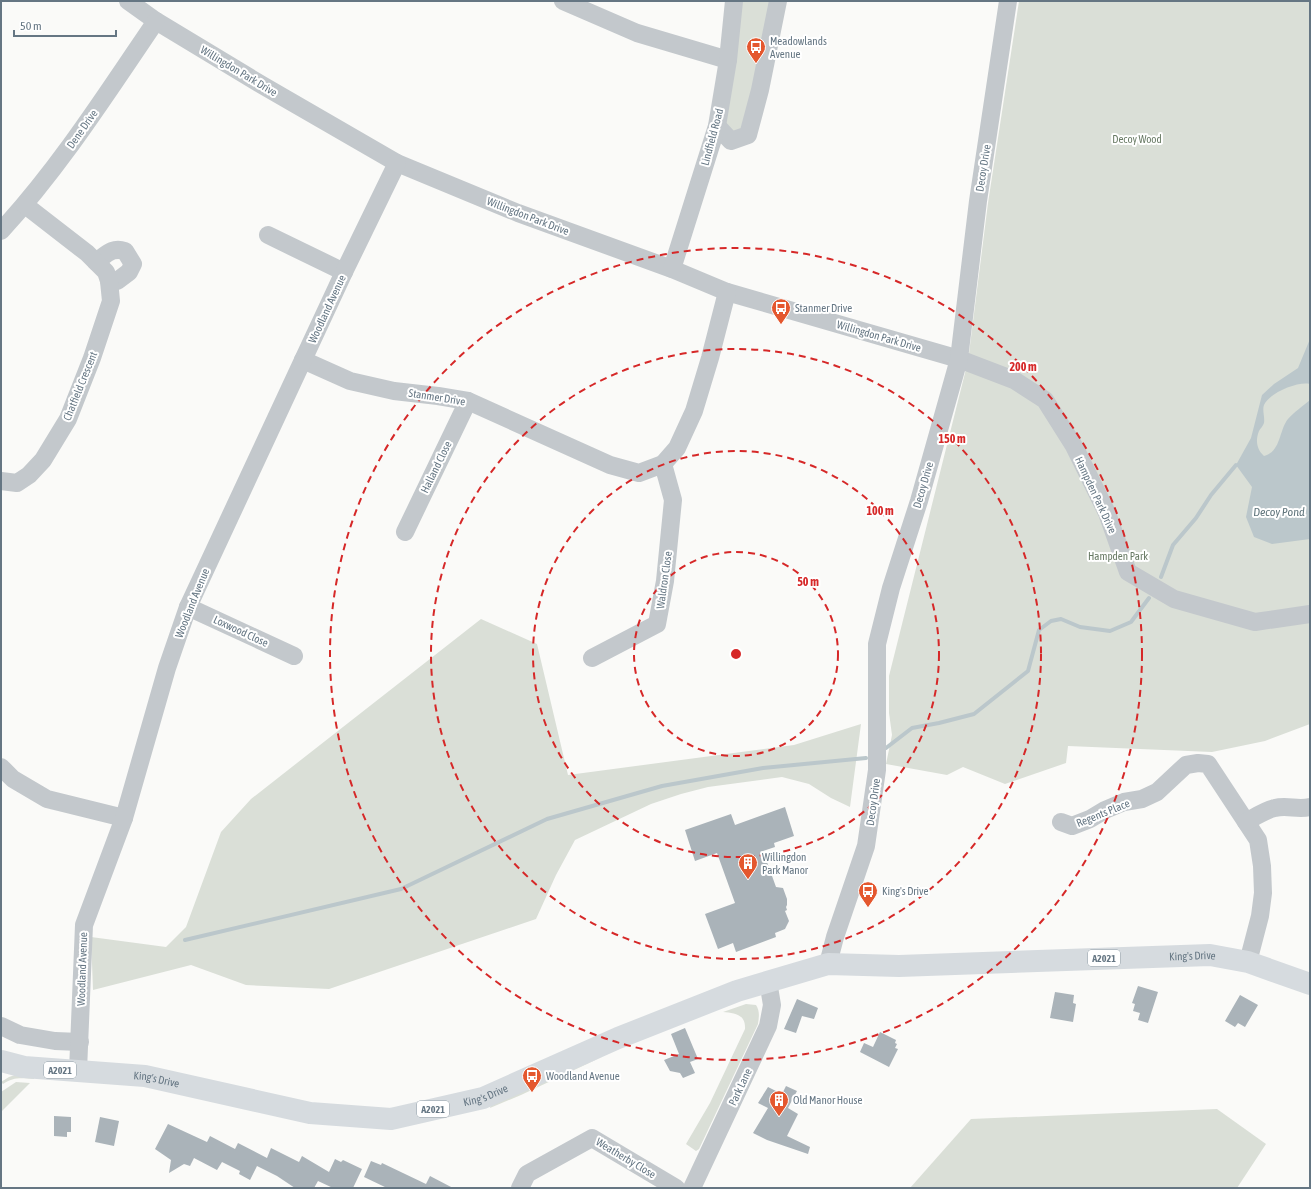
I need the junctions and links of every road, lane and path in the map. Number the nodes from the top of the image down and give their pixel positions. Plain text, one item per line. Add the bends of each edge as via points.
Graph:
1 (128, 1) edge
2 (563, 1) edge
3 (734, 1) edge
4 (778, 1) edge
5 (1008, 1) edge
6 (156, 21) junction
7 (728, 60) junction
8 (717, 126) junction
9 (397, 163) junction
10 (25, 205) junction
11 (1, 232) edge
12 (268, 235) dead end
13 (96, 262) junction
14 (672, 269) junction
15 (344, 272) junction
16 (109, 281) junction
17 (727, 292) junction
18 (959, 359) junction
19 (303, 360) junction
20 (468, 401) junction
21 (663, 464) junction
22 (1, 482) edge
23 (405, 532) dead end
24 (188, 607) junction
25 (1310, 614) edge
26 (294, 656) dead end
27 (592, 658) dead end
28 (1, 767) edge
29 (1310, 807) edge
30 (124, 818) junction
31 (1061, 822) dead end
32 (1246, 822) junction
33 (1248, 962) junction
34 (828, 964) junction
35 (768, 981) junction
36 (1310, 984) edge
37 (1, 1026) edge
38 (80, 1042) junction
39 (1, 1061) edge
40 (24, 1067) junction
41 (78, 1071) junction
42 (1, 1073) edge
43 (520, 1188) edge
44 (676, 1188) edge
45 (692, 1188) edge

1 - 6 street, Willingdon Park Drive
2 - 7 street via 637,33
3 - 7 street, Lindfield Road
4 - 8 street via 748,135 731,141
5 - 18 street, Decoy Drive via 978,201
6 - 9 street, Willingdon Park Drive
6 - 10 street, Dene Drive via 78,136
7 - 8 street, Lindfield Road
8 - 14 street, Lindfield Road
9 - 14 street, Willingdon Park Drive via 518,213
9 - 15 street, Woodland Avenue
10 - 11 street, Dene Drive
10 - 13 street, Chatfield Crescent
12 - 15 street
13 - 16 street, Chatfield Crescent via 106,272
13 - 16 street via 118,249 126,251 133,264 129,272 117,281
14 - 17 street, Willingdon Park Drive
15 - 19 street, Woodland Avenue
16 - 22 street, Chatfield Crescent via 111,301 68,419 43,460 29,475 16,483
17 - 18 street, Willingdon Park Drive
17 - 21 street, Stanmer Drive via 694,411 677,448
18 - 25 street, Hampden Park Drive via 1014,380 1045,400 1074,446 1107,513 1128,572 1174,599 1255,622
18 - 34 street, Decoy Drive via 919,501 891,588 877,644 877,770 866,846
19 - 20 street, Stanmer Drive via 350,381 394,391
19 - 24 street, Woodland Avenue
20 - 21 street, Stanmer Drive via 610,465 639,473
20 - 23 street, Halland Close
21 - 27 street, Waldron Close via 673,500 665,581 657,624
24 - 26 street, Loxwood Close
24 - 30 street, Woodland Avenue via 167,668
28 - 30 street via 13,779 47,799
29 - 32 street via 1274,808
30 - 38 street, Woodland Avenue via 84,925
31 - 32 street, Regents Place via 1072,826 1124,802 1142,799 1157,792 1186,766 1198,763 1208,764
32 - 33 street, Regents Place via 1258,840 1263,893
33 - 34 main road, King's Drive / A2021 via 1210,955 899,966
33 - 36 main road, King's Drive / A2021
34 - 35 main road, King's Drive / A2021
35 - 41 main road, King's Drive / A2021 via 618,1038 483,1098 390,1119 310,1113 145,1076
35 - 45 street, Park Lane via 772,1005 768,1026
37 - 38 street via 20,1035
38 - 41 street, Woodland Avenue
39 - 40 main road, King's Drive / A2021
40 - 41 main road, King's Drive / A2021
40 - 42 main road, King's Drive / A2021
43 - 44 street, Weatherby Close via 526,1174 592,1138

